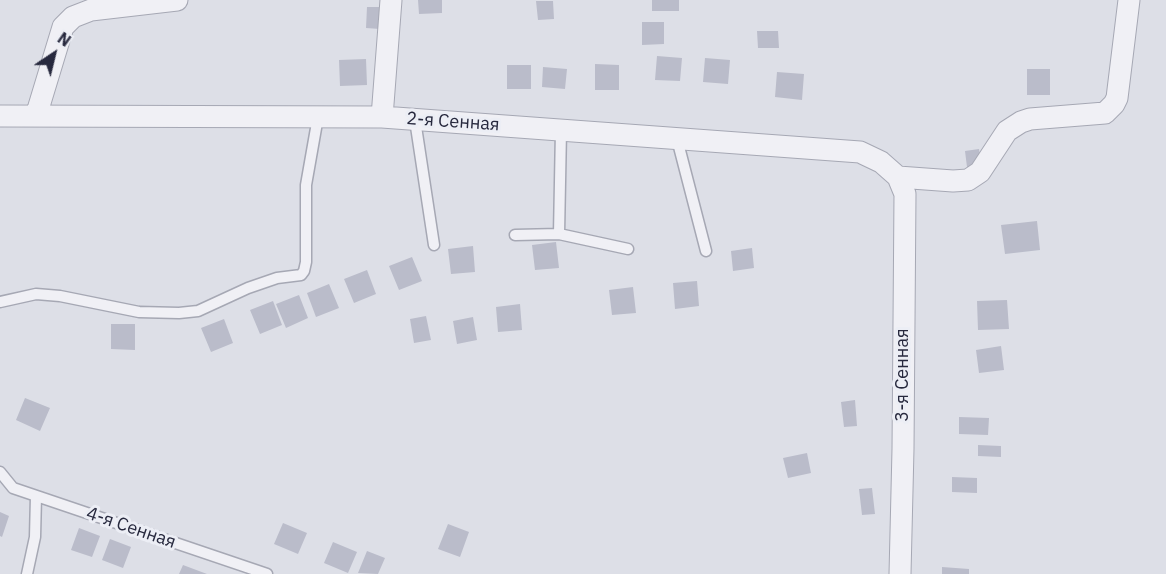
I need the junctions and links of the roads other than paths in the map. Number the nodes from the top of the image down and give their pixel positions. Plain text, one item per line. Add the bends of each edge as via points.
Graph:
1 (177, 0) edge
2 (391, 0) edge
3 (1129, 0) edge
4 (0, 116) edge
5 (36, 116) junction
6 (318, 117) junction
7 (382, 117) junction
8 (415, 120) junction
9 (561, 130) junction
10 (676, 139) junction
11 (898, 177) junction
12 (560, 234) junction
13 (515, 235) dead end
14 (434, 245) dead end
15 (628, 249) dead end
16 (706, 251) dead end
17 (0, 302) edge
18 (0, 472) edge
19 (36, 496) junction
20 (27, 574) edge
21 (267, 574) edge
22 (900, 574) edge

1 - 5 street via 91,10 74,17 63,27
2 - 7 street
3 - 11 street via 1117,98 1105,112 1021,122 1007,131 980,172 968,180
4 - 5 street, 2-я Сенная
5 - 6 street, 2-я Сенная
6 - 7 street, 2-я Сенная
6 - 17 lane via 306,185 306,262 301,275 277,278 198,310 179,313 139,312 36,294
7 - 8 street, 2-я Сенная
8 - 9 street, 2-я Сенная
8 - 14 lane
9 - 10 street, 2-я Сенная
9 - 12 lane
10 - 11 street, 2-я Сенная via 860,152 881,162
10 - 16 lane
11 - 22 street, 3-я Сенная via 905,194
12 - 13 lane
12 - 15 lane
18 - 19 lane, 4-я Сенная via 13,488
19 - 20 lane via 35,537
19 - 21 lane, 4-я Сенная

